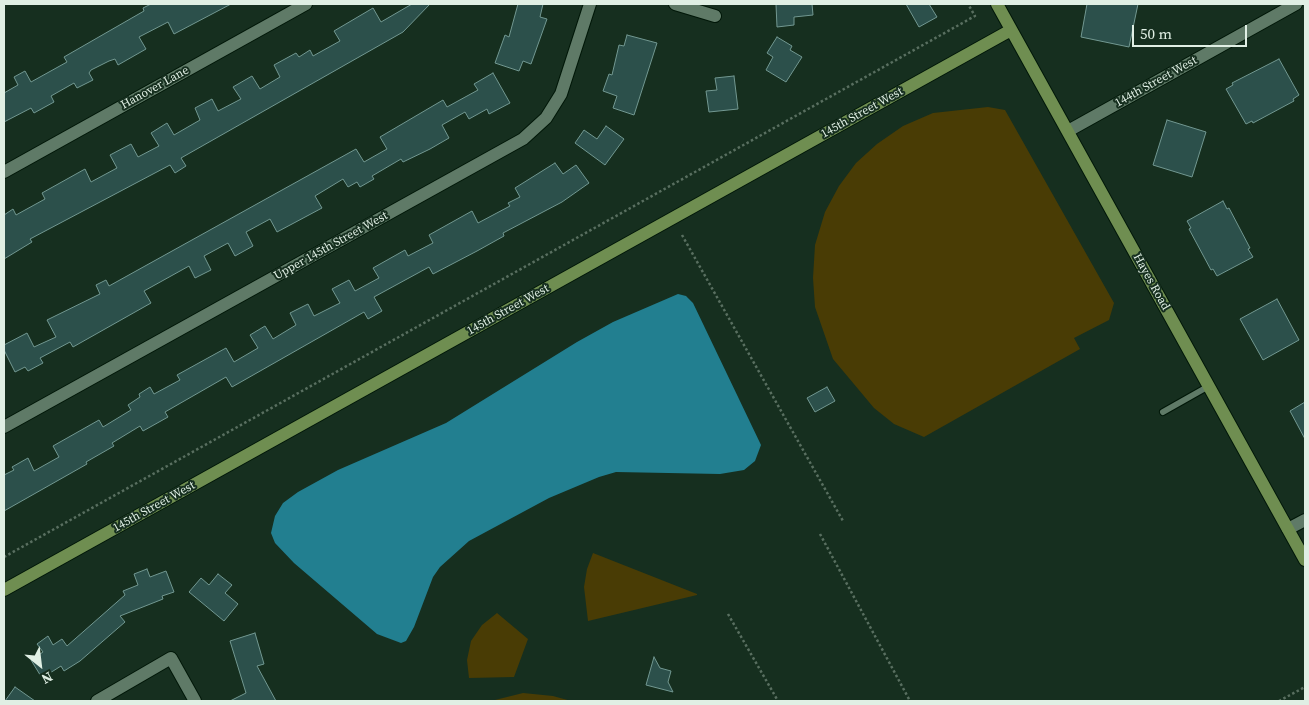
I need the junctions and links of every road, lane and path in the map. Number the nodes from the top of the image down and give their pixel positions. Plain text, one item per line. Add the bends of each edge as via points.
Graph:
1 (306, 4) edge
2 (590, 4) edge
3 (675, 4) edge
4 (968, 4) edge
5 (997, 4) edge
6 (1296, 4) edge
7 (715, 16) dead end
8 (1011, 30) junction
9 (1068, 131) junction
10 (4, 172) edge
11 (682, 236) dead end
12 (1209, 386) junction
13 (1163, 412) dead end
14 (4, 427) edge
15 (1305, 520) edge
16 (843, 521) dead end
17 (1288, 529) junction
18 (820, 534) dead end
19 (4, 557) edge
20 (1305, 560) edge
21 (4, 590) edge
22 (728, 614) dead end
23 (1305, 687) edge
24 (97, 701) edge
25 (195, 701) edge
26 (778, 701) edge
27 (910, 701) edge
28 (1279, 701) edge

1 - 10 street, Hanover Lane
2 - 14 street, Upper 145th Street West via 561,94 546,118 523,139
3 - 7 street
4 - 19 path via 975,16
5 - 8 street, Hayes Road
6 - 9 street, 144th Street West
8 - 9 street, Hayes Road
8 - 21 street, 145th Street West
9 - 12 street, Hayes Road
11 - 16 path
12 - 13 lane
12 - 17 street, Hayes Road
15 - 17 street
17 - 20 street, Hayes Road
18 - 27 path
22 - 26 path
23 - 28 path
24 - 25 street via 171,658

